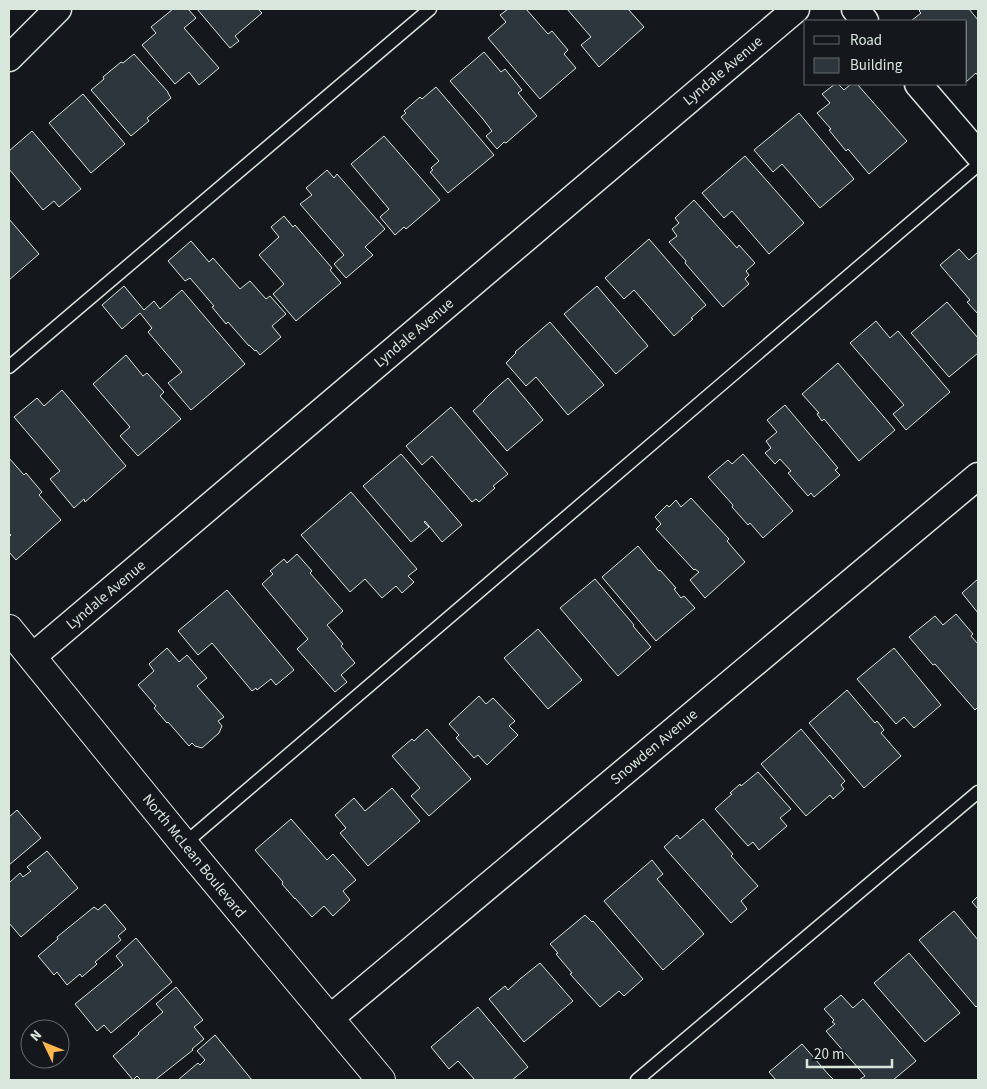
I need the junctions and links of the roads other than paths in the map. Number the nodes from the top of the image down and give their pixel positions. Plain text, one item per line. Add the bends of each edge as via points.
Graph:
1 (58, 9) edge
2 (430, 9) edge
3 (796, 9) edge
4 (855, 9) edge
5 (864, 20) edge
6 (9, 58) edge
7 (919, 85) edge
8 (978, 154) edge
9 (978, 165) edge
10 (9, 367) edge
11 (978, 476) edge
12 (9, 629) edge
13 (32, 657) junction
14 (978, 792) edge
15 (184, 844) junction
16 (329, 1019) junction
17 (381, 1080) edge
18 (637, 1080) edge

1 - 6 street
2 - 10 lane
3 - 13 street, Lyndale Avenue
4 - 5 street
7 - 8 street
9 - 15 lane
11 - 16 street, Snowden Avenue
12 - 13 main road, North McLean Boulevard
13 - 15 main road, North McLean Boulevard
14 - 18 lane
15 - 16 main road, North McLean Boulevard
16 - 17 main road, North McLean Boulevard

